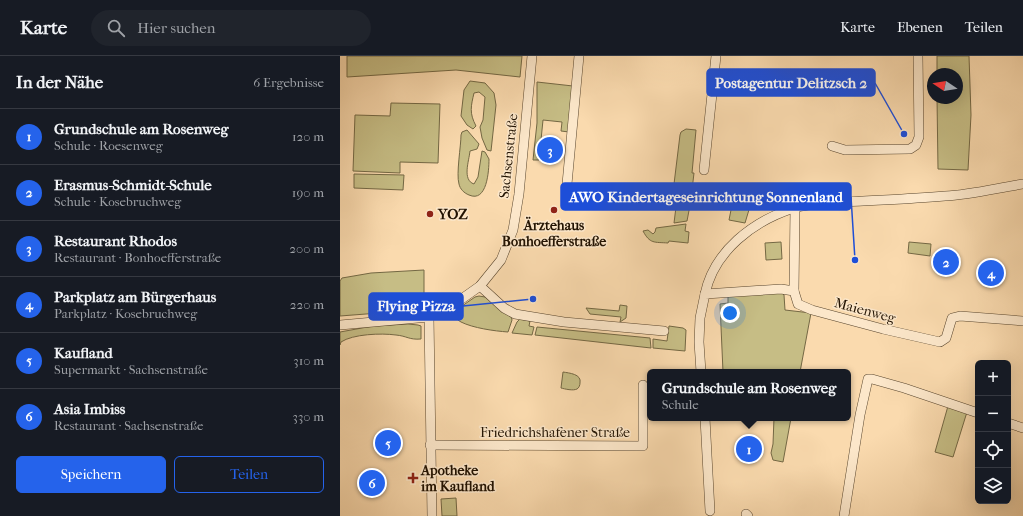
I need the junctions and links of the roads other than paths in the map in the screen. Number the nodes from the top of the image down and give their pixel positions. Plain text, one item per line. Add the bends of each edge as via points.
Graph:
1 (532, 56) edge
2 (579, 56) edge
3 (716, 56) edge
4 (918, 56) edge
5 (832, 146) dead end
6 (704, 170) dead end
7 (567, 184) dead end
8 (1023, 184) edge
9 (795, 208) junction
10 (480, 286) junction
11 (794, 291) junction
12 (704, 294) junction
13 (429, 317) junction
14 (1023, 321) edge
15 (340, 325) edge
16 (664, 331) dead end
17 (701, 369) edge
18 (643, 385) dead end
19 (975, 412) edge
20 (705, 421) edge
21 (1011, 425) edge
22 (1023, 428) edge
23 (430, 445) junction
24 (710, 511) dead end
25 (432, 516) edge
26 (844, 516) edge

1 - 10 street, Sachsenstraße via 519,194 513,230 502,260
2 - 7 street
3 - 6 street
4 - 5 street via 919,137 916,145 910,149 845,150
8 - 9 street via 952,196
9 - 11 street
9 - 12 street via 762,222 737,240 712,272
10 - 13 street, Sachsenstraße via 446,310
10 - 16 street via 504,308 515,314 564,322
11 - 12 street via 781,289
11 - 14 street, Maienweg via 798,304 812,310 940,342 946,338 952,318 960,316
12 - 17 street via 700,318
13 - 15 street, Sachsenstraße
13 - 23 street
18 - 23 street, Friedrichshafener Straße via 643,446
19 - 26 street via 904,388 868,379
20 - 24 street
21 - 22 street
23 - 25 street

